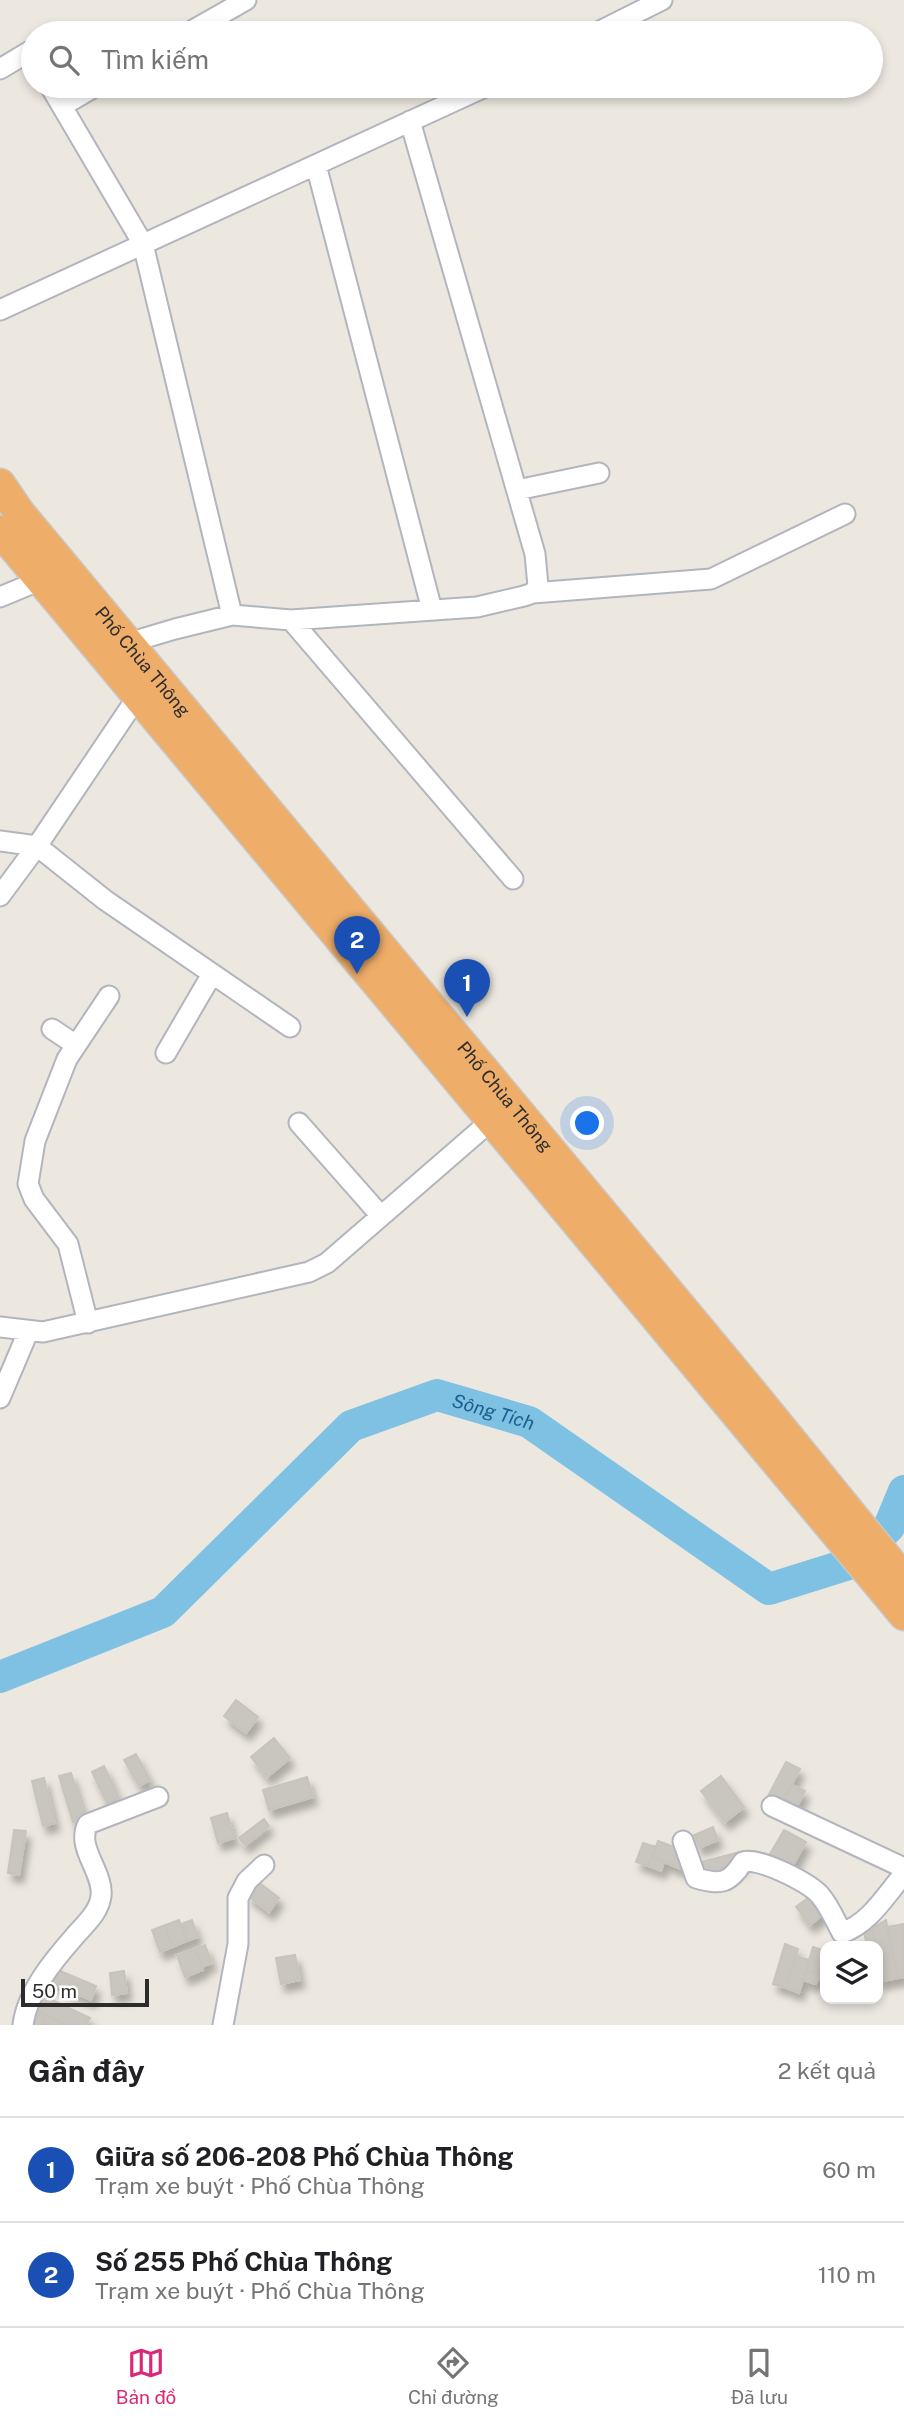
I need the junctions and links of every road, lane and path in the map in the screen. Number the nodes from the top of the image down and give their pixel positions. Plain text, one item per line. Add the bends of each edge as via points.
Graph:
1 (246, 0) edge
2 (662, 0) edge
3 (209, 21) edge
4 (620, 21) edge
5 (21, 56) edge
6 (0, 69) edge
7 (57, 98) edge
8 (76, 98) edge
9 (461, 98) edge
10 (62, 106) junction
11 (410, 121) junction
12 (316, 164) junction
13 (143, 244) junction
14 (0, 310) edge
15 (599, 473) dead end
16 (0, 484) edge
17 (517, 490) junction
18 (845, 514) dead end
19 (0, 531) edge
20 (41, 580) junction
21 (533, 593) junction
22 (0, 597) edge
23 (432, 610) junction
24 (232, 615) junction
25 (291, 620) junction
26 (128, 643) junction
27 (138, 696) junction
28 (0, 841) edge
29 (37, 846) junction
30 (513, 879) dead end
31 (0, 896) edge
32 (212, 974) junction
33 (109, 996) dead end
34 (290, 1027) dead end
35 (52, 1029) dead end
36 (76, 1045) junction
37 (166, 1053) dead end
38 (492, 1120) junction
39 (299, 1123) dead end
40 (381, 1216) junction
41 (88, 1323) junction
42 (0, 1327) edge
43 (28, 1332) junction
44 (0, 1398) edge
45 (740, 1398) junction
46 (904, 1579) edge
47 (904, 1615) edge
48 (158, 1797) dead end
49 (772, 1806) dead end
50 (682, 1841) dead end
51 (264, 1865) dead end
52 (904, 1868) edge
53 (904, 1874) edge
54 (23, 2025) edge
55 (223, 2025) edge

1 - 3 street
2 - 4 street
5 - 6 street
7 - 10 street
8 - 10 street
9 - 11 street
10 - 13 street
11 - 12 street
11 - 17 street
12 - 13 street
12 - 23 street
13 - 14 street
13 - 24 street
15 - 17 street
16 - 26 highway, Phố Chùa Thông
17 - 21 street via 535,554 539,580
18 - 21 street via 711,579
19 - 20 highway, Phố Chùa Thông
20 - 22 street
20 - 27 highway, Phố Chùa Thông
21 - 23 street via 477,607
23 - 25 street
24 - 25 street
24 - 26 street
25 - 30 street
26 - 45 highway, Phố Chùa Thông
27 - 29 street
27 - 38 highway, Phố Chùa Thông
28 - 29 street
29 - 31 street
29 - 32 street
32 - 34 street
32 - 37 street
33 - 36 street
35 - 36 street
36 - 41 street via 38,1133 27,1184 68,1244
38 - 40 street
38 - 45 highway, Phố Chùa Thông
39 - 40 street
40 - 41 street via 327,1263 309,1272
41 - 43 street
42 - 43 street
43 - 44 street
45 - 46 highway, Phố Chùa Thông
45 - 47 highway, Phố Chùa Thông
48 - 54 street via 88,1824 84,1839 100,1884 98,1907 35,1992
49 - 52 street
50 - 53 street via 696,1878 715,1884 733,1877 751,1859 808,1885 821,1896 842,1933 855,1929 872,1914
51 - 55 street via 238,1898 238,1944

